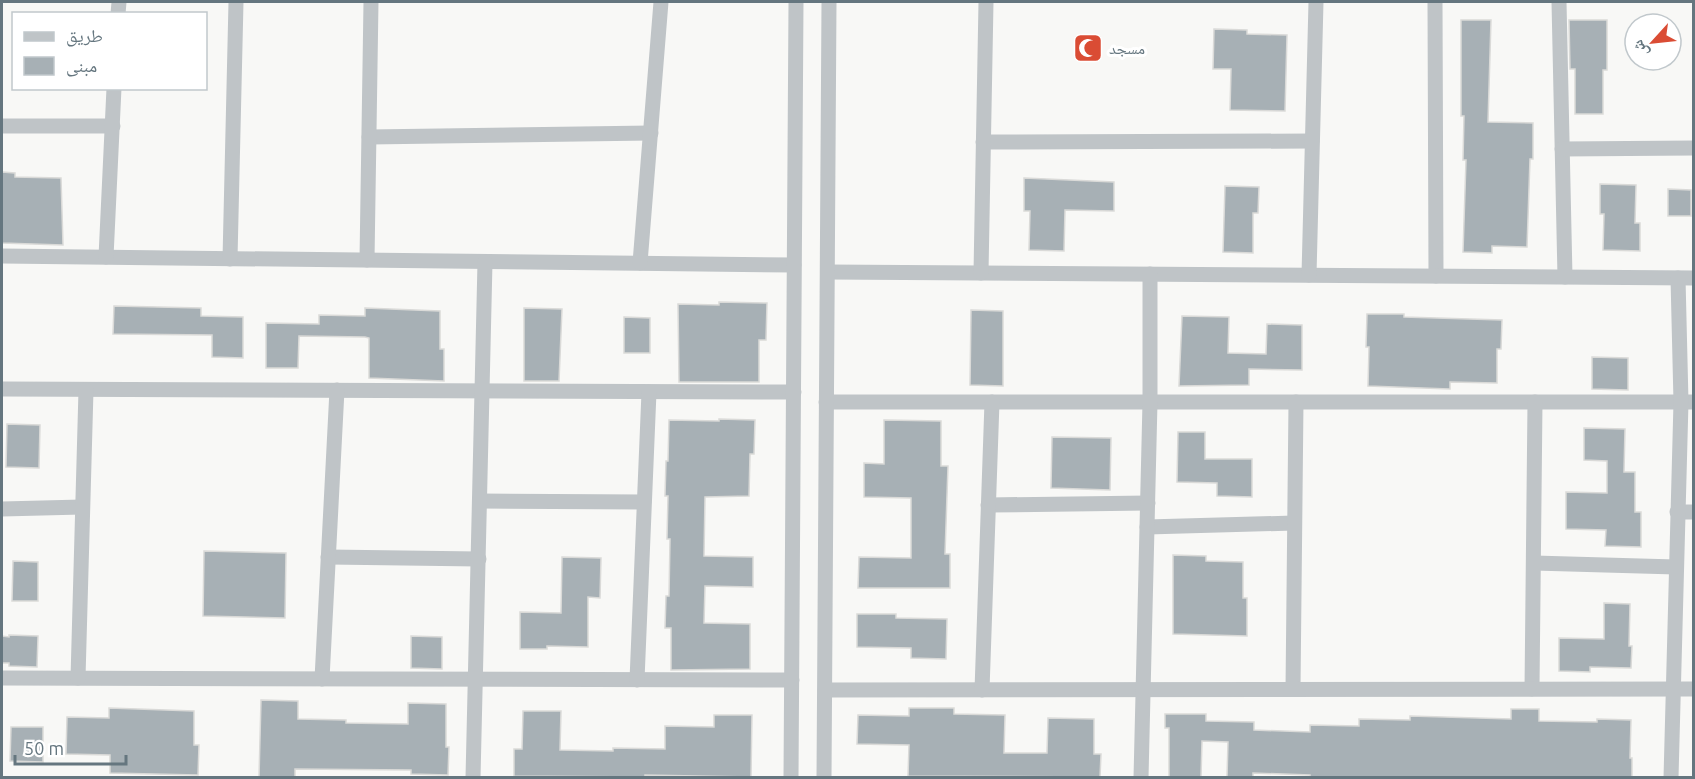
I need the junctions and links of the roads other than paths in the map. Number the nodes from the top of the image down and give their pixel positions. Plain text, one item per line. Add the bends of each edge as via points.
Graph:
1 (236, 2) edge
2 (371, 2) edge
3 (661, 2) edge
4 (796, 2) edge
5 (830, 2) edge
6 (986, 2) edge
7 (1316, 2) edge
8 (1435, 2) edge
9 (1559, 2) edge
10 (114, 90) edge
11 (2, 126) edge
12 (112, 126) junction
13 (651, 133) junction
14 (369, 137) junction
15 (1312, 141) junction
16 (983, 142) junction
17 (1694, 148) edge
18 (1562, 149) junction
19 (2, 256) edge
20 (106, 257) junction
21 (230, 259) junction
22 (367, 260) junction
23 (485, 262) junction
24 (640, 263) junction
25 (794, 265) junction
26 (828, 272) junction
27 (981, 273) junction
28 (1150, 274) junction
29 (1309, 275) junction
30 (1436, 276) junction
31 (1565, 277) junction
32 (1686, 278) edge
33 (2, 389) edge
34 (86, 390) junction
35 (337, 390) junction
36 (482, 391) junction
37 (649, 392) junction
38 (794, 392) junction
39 (826, 402) junction
40 (992, 402) junction
41 (1150, 402) junction
42 (1296, 402) junction
43 (1535, 402) junction
44 (1687, 402) edge
45 (480, 501) junction
46 (644, 502) junction
47 (1148, 503) junction
48 (988, 505) junction
49 (82, 507) junction
50 (2, 509) edge
51 (1677, 512) junction
52 (1694, 512) edge
53 (1294, 523) junction
54 (1147, 527) junction
55 (328, 557) junction
56 (479, 558) junction
57 (1534, 563) junction
58 (1676, 567) junction
59 (2, 678) edge
60 (78, 678) junction
61 (322, 679) junction
62 (477, 679) junction
63 (637, 680) junction
64 (792, 680) junction
65 (1143, 689) junction
66 (1293, 689) junction
67 (1532, 689) junction
68 (1672, 689) junction
69 (1694, 689) edge
70 (825, 690) junction
71 (982, 690) junction
72 (473, 777) edge
73 (791, 777) edge
74 (824, 777) edge
75 (1141, 777) edge
76 (1671, 777) edge

1 - 21 street
2 - 14 street
3 - 13 street
4 - 25 street
5 - 26 street
6 - 16 street
7 - 15 street
8 - 30 street
9 - 18 street
10 - 12 street
11 - 12 street
12 - 20 street
13 - 14 street
13 - 24 street
14 - 22 street
15 - 16 street
15 - 29 street
16 - 27 street
17 - 18 street
18 - 31 street
19 - 20 street
20 - 21 street
21 - 22 street
22 - 23 street
23 - 24 street
23 - 36 street
24 - 25 street
25 - 38 street
26 - 27 street
26 - 39 street
27 - 28 street
28 - 29 street
28 - 41 street
29 - 30 street
30 - 31 street
31 - 32 street
32 - 44 street
33 - 34 street
34 - 35 street
34 - 49 street
35 - 36 street
35 - 55 street
36 - 37 street
36 - 45 street
37 - 38 street
37 - 46 street
38 - 64 street
39 - 40 street
39 - 70 street
40 - 41 street
40 - 48 street
41 - 42 street
41 - 47 street
42 - 43 street
42 - 53 street
43 - 44 street
43 - 57 street
44 - 51 street
45 - 46 street
45 - 56 street
46 - 63 street
47 - 48 street
47 - 54 street
48 - 71 street
49 - 50 street
49 - 60 street
51 - 52 street
51 - 58 street
53 - 54 street
53 - 66 street
54 - 65 street
55 - 56 street
55 - 61 street
56 - 62 street
57 - 58 street
57 - 67 street
58 - 68 street
59 - 60 street
60 - 61 street
61 - 62 street
62 - 63 street
62 - 72 street
63 - 64 street
64 - 73 street
65 - 66 street
65 - 71 street
65 - 75 street
66 - 67 street
67 - 68 street
68 - 69 street
68 - 76 street
70 - 71 street
70 - 74 street

